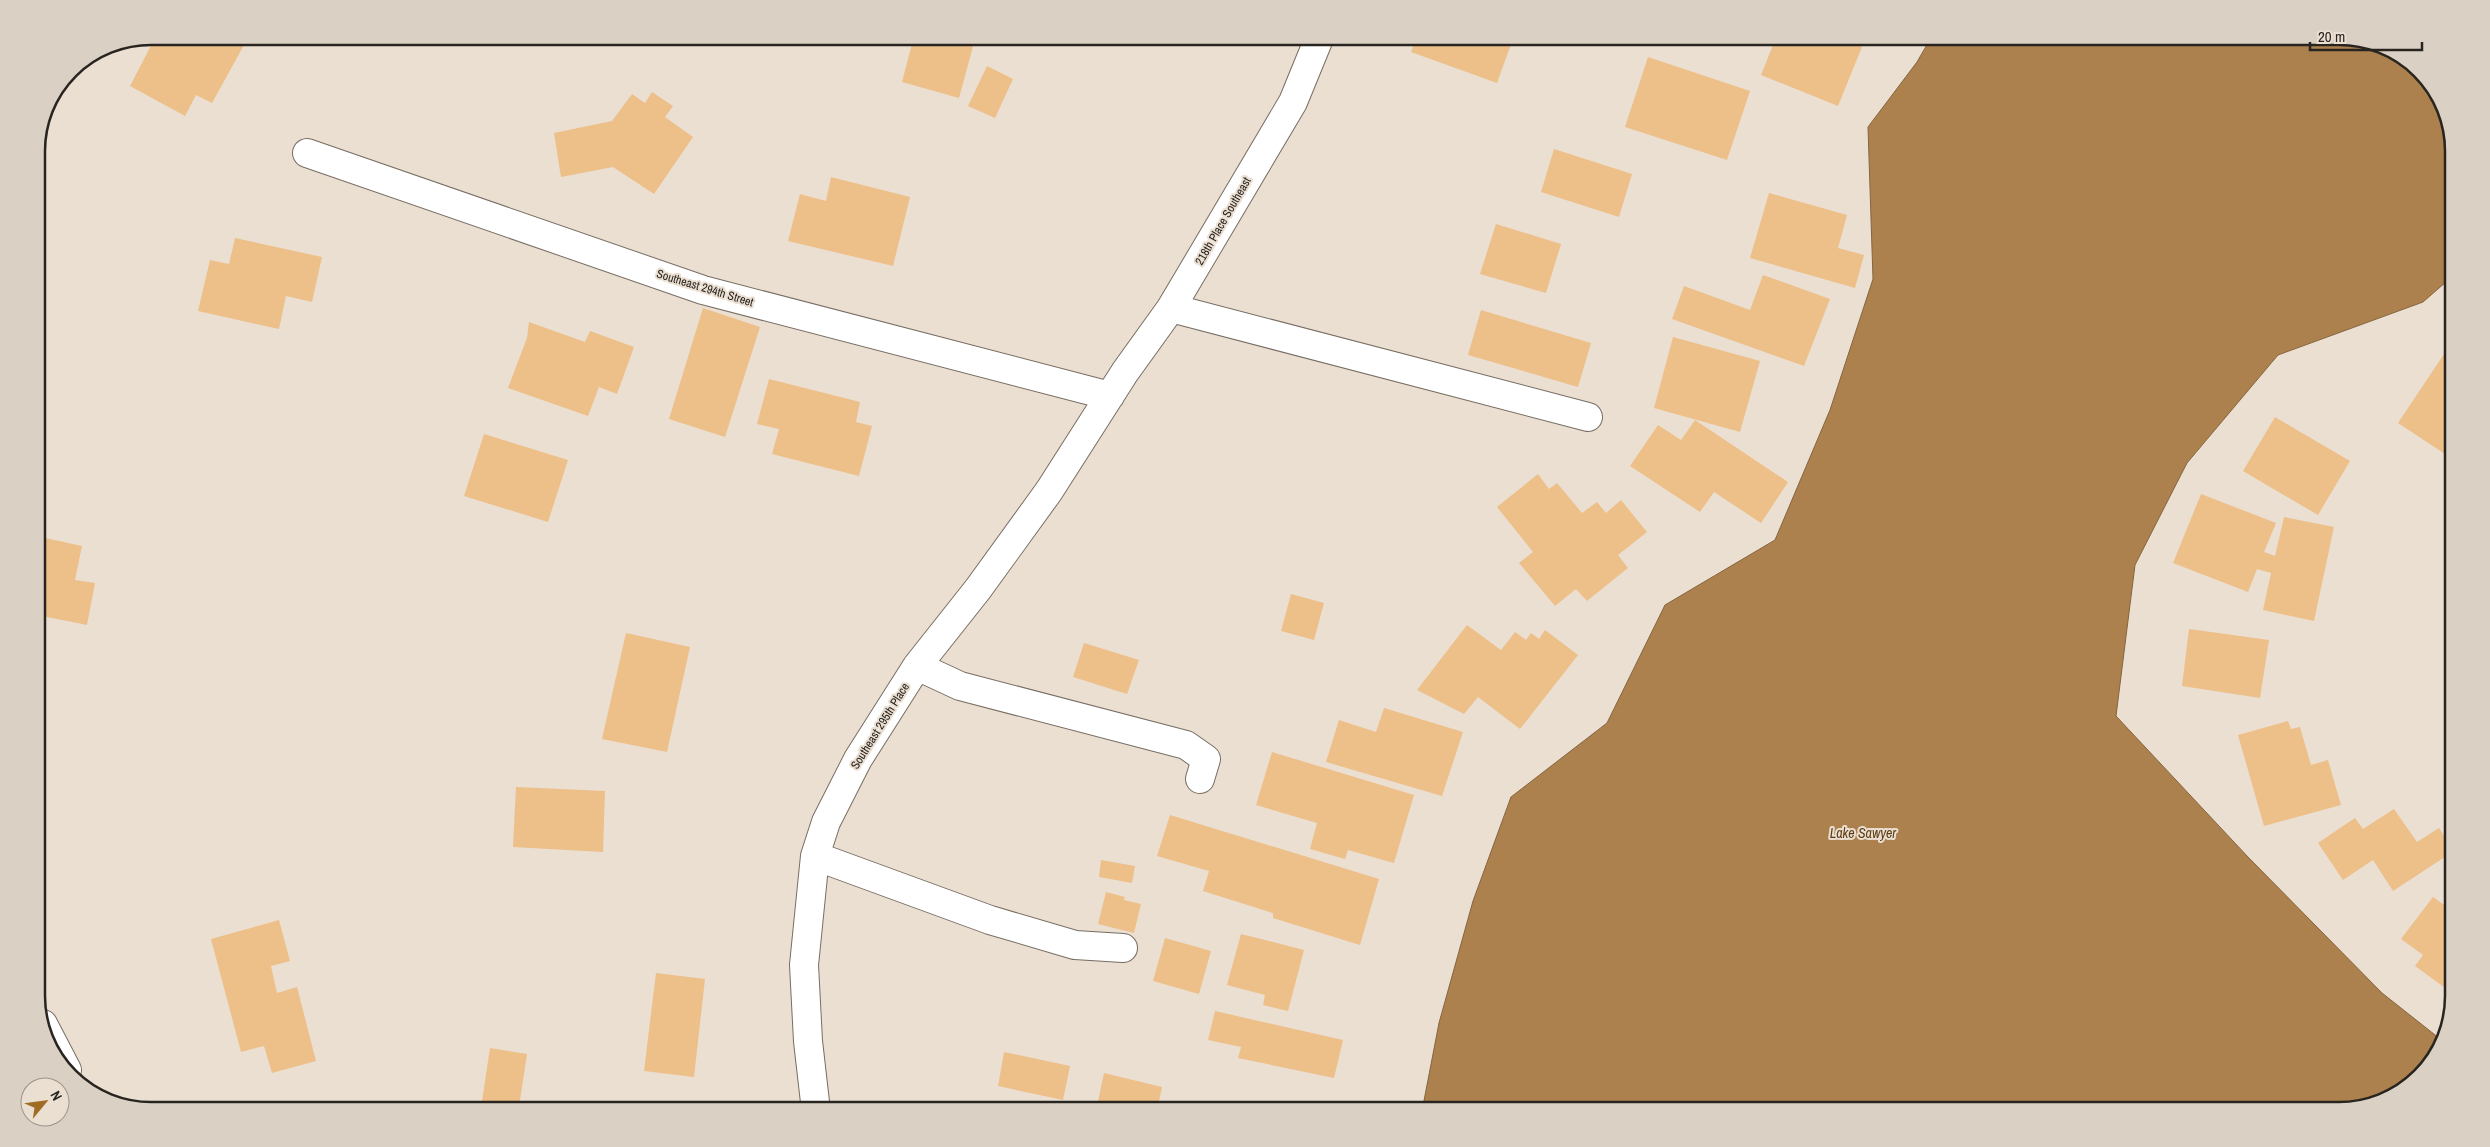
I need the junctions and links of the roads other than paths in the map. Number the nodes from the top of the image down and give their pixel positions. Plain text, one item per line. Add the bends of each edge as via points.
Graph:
1 (1316, 45) edge
2 (307, 153) dead end
3 (1171, 308) junction
4 (1110, 396) junction
5 (1588, 418) dead end
6 (917, 666) junction
7 (1200, 779) dead end
8 (815, 856) junction
9 (1123, 948) dead end
10 (815, 1102) edge

1 - 3 street, 218th Place Southeast via 1293,102
2 - 4 street, Southeast 294th Street via 703,290
3 - 4 street, 218th Place Southeast
3 - 5 street
4 - 6 street, Southeast 295th Place via 978,589
6 - 7 street via 960,686 1186,745 1206,759
6 - 8 street, Southeast 295th Place via 858,759 826,822
8 - 9 street via 990,920 1075,945
8 - 10 street, Southeast 295th Place via 804,965

